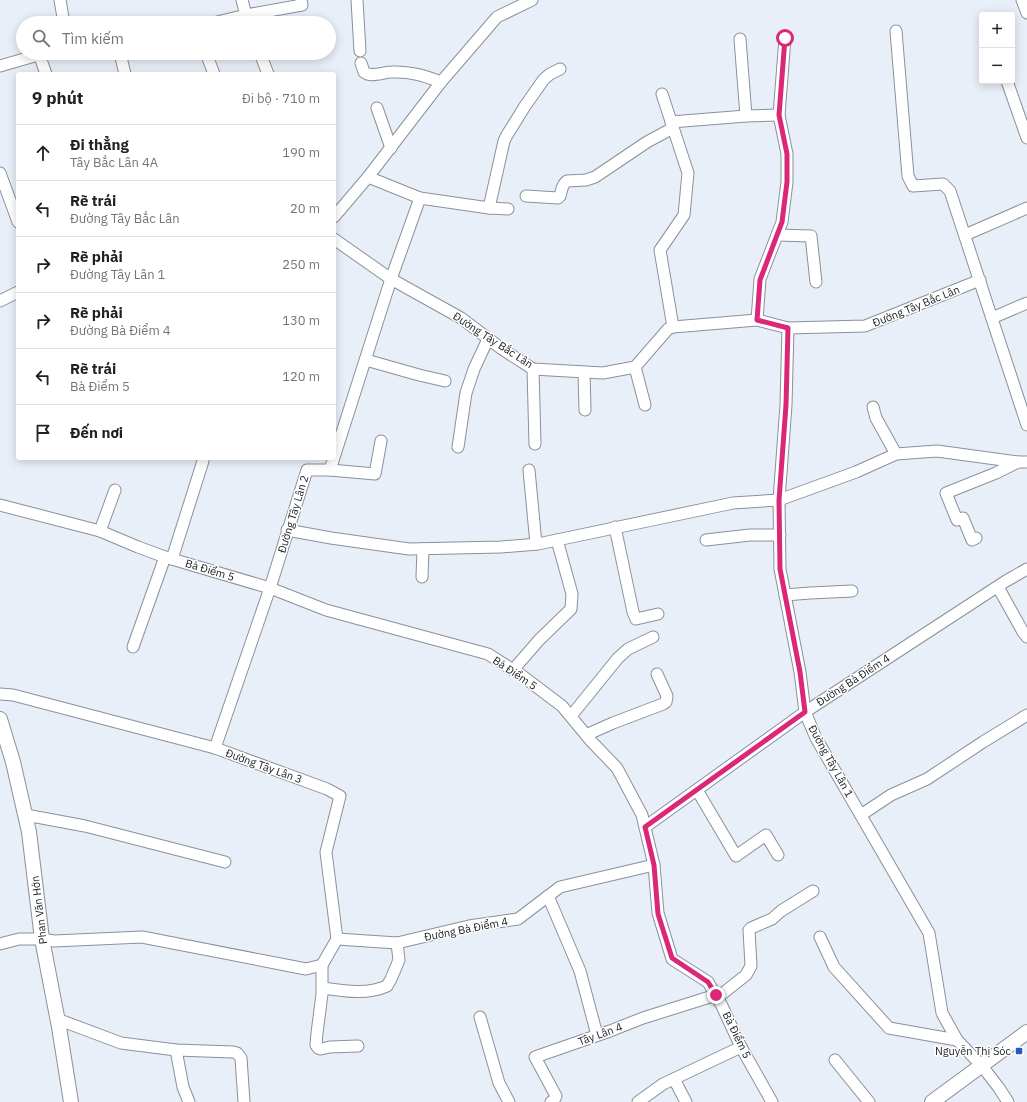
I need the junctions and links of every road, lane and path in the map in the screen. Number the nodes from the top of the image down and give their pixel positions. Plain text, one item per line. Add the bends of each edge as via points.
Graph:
1 (60, 0) edge
2 (242, 0) edge
3 (301, 0) edge
4 (357, 0) edge
5 (532, 0) edge
6 (1022, 0) edge
7 (1027, 13) edge
8 (63, 16) edge
9 (246, 16) edge
10 (259, 16) edge
11 (896, 31) dead end
12 (785, 38) dead end
13 (740, 39) dead end
14 (21, 60) edge
15 (43, 60) edge
16 (122, 60) edge
17 (209, 60) edge
18 (263, 60) edge
19 (0, 66) edge
20 (560, 69) dead end
21 (46, 72) edge
22 (125, 72) edge
23 (213, 72) edge
24 (267, 72) edge
25 (441, 82) junction
26 (1008, 84) edge
27 (662, 94) dead end
28 (376, 108) dead end
29 (779, 115) junction
30 (746, 116) junction
31 (672, 125) junction
32 (1027, 138) edge
33 (391, 148) junction
34 (0, 173) edge
35 (368, 177) junction
36 (526, 196) dead end
37 (420, 198) junction
38 (489, 208) junction
39 (1027, 208) edge
40 (508, 209) dead end
41 (336, 215) edge
42 (16, 217) edge
43 (777, 234) junction
44 (965, 235) junction
45 (336, 240) edge
46 (391, 279) junction
47 (980, 280) junction
48 (816, 282) dead end
49 (16, 293) edge
50 (0, 301) edge
51 (1027, 304) edge
52 (992, 318) junction
53 (757, 320) junction
54 (673, 327) junction
55 (788, 328) junction
56 (488, 339) junction
57 (366, 360) junction
58 (635, 367) junction
59 (533, 369) junction
60 (584, 372) junction
61 (445, 381) dead end
62 (645, 405) dead end
63 (872, 407) dead end
64 (585, 410) dead end
65 (1027, 425) edge
66 (381, 441) dead end
67 (535, 444) dead end
68 (458, 447) dead end
69 (336, 452) edge
70 (896, 454) junction
71 (333, 460) edge
72 (203, 461) dead end
73 (1022, 462) edge
74 (330, 470) junction
75 (529, 470) dead end
76 (115, 490) dead end
77 (779, 500) junction
78 (0, 505) edge
79 (615, 527) junction
80 (287, 530) junction
81 (100, 531) junction
82 (780, 535) junction
83 (976, 538) dead end
84 (557, 540) junction
85 (706, 540) dead end
86 (536, 544) junction
87 (423, 549) junction
88 (168, 558) junction
89 (1027, 569) edge
90 (422, 577) dead end
91 (998, 587) junction
92 (270, 588) junction
93 (852, 591) dead end
94 (785, 595) junction
95 (658, 614) dead end
96 (653, 637) dead end
97 (1027, 637) edge
98 (133, 647) dead end
99 (513, 670) junction
100 (657, 674) dead end
101 (0, 694) edge
102 (805, 712) junction
103 (570, 716) junction
104 (1027, 716) edge
105 (0, 719) edge
106 (586, 735) junction
107 (215, 748) junction
108 (697, 790) junction
109 (26, 815) junction
110 (860, 815) junction
111 (645, 827) junction
112 (778, 855) dead end
113 (225, 862) dead end
114 (654, 865) junction
115 (813, 891) dead end
116 (548, 896) junction
117 (820, 937) dead end
118 (42, 939) junction
119 (337, 939) junction
120 (396, 943) junction
121 (0, 944) edge
122 (322, 965) junction
123 (322, 988) junction
124 (716, 996) junction
125 (480, 1017) dead end
126 (57, 1019) junction
127 (1027, 1032) edge
128 (597, 1036) junction
129 (956, 1040) junction
130 (358, 1046) dead end
131 (741, 1047) junction
132 (176, 1050) junction
133 (835, 1060) dead end
134 (982, 1066) junction
135 (674, 1079) junction
136 (71, 1102) edge
137 (188, 1102) edge
138 (244, 1102) edge
139 (509, 1102) edge
140 (551, 1102) edge
141 (638, 1102) edge
142 (686, 1102) edge
143 (772, 1102) edge
144 (869, 1102) edge
145 (932, 1102) edge
146 (1008, 1102) edge

1 - 8 street
2 - 9 street
3 - 10 street via 302,5
4 - 25 street via 360,57 364,72 370,75 391,72 420,74
5 - 25 street via 497,18
6 - 7 street
11 - 44 street via 908,176 913,186 942,184 950,191
12 - 29 street
13 - 30 street
14 - 19 street
15 - 21 street
16 - 22 street
17 - 23 street
18 - 24 street
20 - 38 street via 544,80 507,135
25 - 33 street
26 - 32 street
27 - 31 street
28 - 33 street
29 - 30 street
29 - 43 street via 787,154 787,182 782,222
30 - 31 street
31 - 36 street via 594,177 564,183 558,198
31 - 54 street via 688,173 684,215 660,250
33 - 35 street
34 - 42 street
35 - 37 street
35 - 41 street
37 - 38 street
37 - 46 street
38 - 40 street
39 - 44 street
43 - 48 street via 811,236
43 - 53 street via 760,280
44 - 47 street
45 - 46 street, Đường Tây Bắc Lân
46 - 56 street, Đường Tây Bắc Lân via 461,318
46 - 57 street
47 - 52 street
47 - 55 street, Đường Tây Bắc Lân via 865,326
49 - 50 street
51 - 52 street
52 - 65 street
53 - 54 street, Đường Tây Bắc Lân
53 - 55 street, Đường Tây Bắc Lân
54 - 58 street via 668,329
55 - 77 street, Đường Tây Lân 1 via 786,405
56 - 59 street, Đường Tây Bắc Lân
56 - 68 street via 466,393
57 - 61 street
57 - 69 street
58 - 60 street, Đường Tây Bắc Lân via 603,373
58 - 62 street
59 - 60 street, Đường Tây Bắc Lân
59 - 67 street
60 - 64 street
63 - 70 street
66 - 74 street via 375,474
70 - 73 street via 937,450
70 - 77 street via 856,472
71 - 74 street
72 - 88 street
73 - 83 street via 946,493 957,520 962,518 972,540
74 - 80 street, Đường Tây Lân 2 via 307,470
75 - 86 street
76 - 81 street
77 - 79 street via 733,503
77 - 82 street, Đường Tây Lân 1
78 - 81 street, Bà Điểm 5
79 - 84 street
79 - 95 street via 636,619
80 - 87 street
80 - 92 street, Đường Tây Lân 2
81 - 88 street, Bà Điểm 5
82 - 85 street via 750,535
82 - 94 street, Đường Tây Lân 1 via 780,569
84 - 86 street
84 - 99 street via 572,594 571,609
86 - 87 street
87 - 90 street
88 - 92 street, Bà Điểm 5
88 - 98 street
89 - 91 street, Đường Bà Điểm 4
91 - 97 street
91 - 102 street, Đường Bà Điểm 4
92 - 99 street, Bà Điểm 5 via 326,610 488,654
92 - 107 street, Đường Tây Lân 2
93 - 94 street
94 - 102 street, Đường Tây Lân 1
96 - 103 street via 628,649 618,658
99 - 103 street, Bà Điểm 5 via 562,706
100 - 106 street via 667,696 666,702
101 - 107 street, Đường Tây Lân 3 via 13,695
102 - 108 street, Đường Bà Điểm 4
102 - 110 street, Đường Tây Lân 1 via 816,738
103 - 106 street, Bà Điểm 5
104 - 110 street via 927,779 891,795
105 - 109 main road, Phan Văn Hớn
106 - 111 street, Bà Điểm 5 via 616,768 642,815
107 - 119 street, Đường Tây Lân 3 via 340,796 326,852
108 - 111 street, Đường Bà Điểm 4
108 - 112 street via 736,856 766,835
109 - 113 street via 85,826
109 - 118 main road, Phan Văn Hớn
110 - 129 street, Đường Tây Lân 1 via 929,933 942,1013
111 - 114 street, Bà Điểm 5
114 - 116 street, Đường Bà Điểm 4 via 560,887
114 - 124 street, Bà Điểm 5 via 658,914 672,958 708,982
115 - 124 street via 772,919 749,930 750,970
116 - 120 street, Đường Bà Điểm 4 via 518,919 469,926
116 - 128 street via 580,971
117 - 129 street via 834,968 889,1028
118 - 121 street via 19,939
118 - 122 street via 54,941 142,937 306,969
118 - 126 main road, Phan Văn Hớn
119 - 120 street, Đường Bà Điểm 4
119 - 122 street
120 - 123 street via 399,960 387,986 363,992
122 - 123 street
123 - 130 street via 317,1047 322,1049
124 - 128 street, Tây Lân 4 via 643,1018
124 - 131 street, Bà Điểm 5
125 - 139 street via 499,1083
126 - 132 street via 121,1043
126 - 136 main road, Phan Văn Hớn
127 - 134 main road
128 - 140 street, Tây Lân 4 via 535,1057 556,1096
129 - 134 street, Đường Tây Lân 1
131 - 135 street
131 - 143 street, Bà Điểm 5
132 - 137 street
132 - 138 street via 238,1053 241,1058
133 - 144 street
134 - 145 main road
134 - 146 street, Đường Tây Lân 1
135 - 141 street
135 - 142 street

